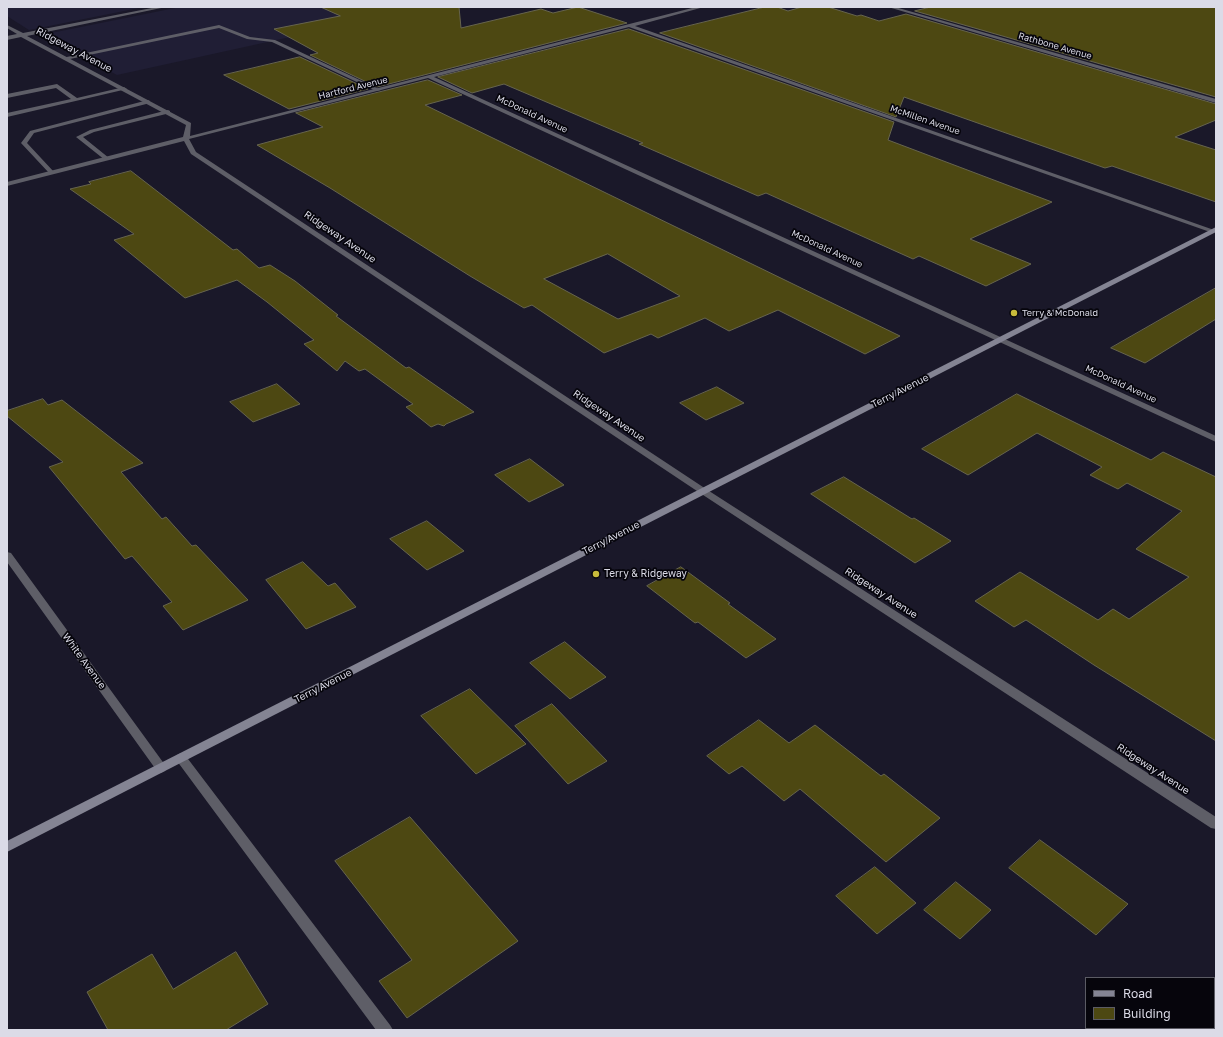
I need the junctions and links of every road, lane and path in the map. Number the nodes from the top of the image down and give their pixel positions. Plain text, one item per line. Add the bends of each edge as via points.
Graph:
1 (164, 7) edge
2 (702, 7) edge
3 (890, 7) edge
4 (7, 26) edge
5 (631, 26) junction
6 (22, 35) junction
7 (7, 38) edge
8 (65, 58) junction
9 (429, 78) junction
10 (124, 89) junction
11 (378, 90) junction
12 (7, 96) edge
13 (76, 100) junction
14 (1216, 101) edge
15 (148, 102) junction
16 (168, 112) junction
17 (7, 115) edge
18 (186, 139) junction
19 (107, 159) junction
20 (52, 173) junction
21 (7, 184) edge
22 (1214, 230) edge
23 (1000, 339) junction
24 (1216, 439) edge
25 (703, 491) junction
26 (7, 555) edge
27 (181, 758) junction
28 (161, 768) junction
29 (1216, 824) edge
30 (7, 847) edge
31 (385, 1030) edge

1 - 6 street
2 - 5 street, Hartford Avenue
3 - 14 street, Rathbone Avenue
4 - 6 street, Ridgeway Avenue
5 - 9 street, Hartford Avenue
5 - 22 street, McMillen Avenue
6 - 7 street
6 - 8 street, Ridgeway Avenue
8 - 10 street, Ridgeway Avenue
8 - 11 street via 219,26 249,38 273,41
9 - 11 street, Hartford Avenue
9 - 23 street, McDonald Avenue
10 - 13 street
10 - 15 street, Ridgeway Avenue
11 - 18 street, Hartford Avenue
12 - 13 street via 57,86
13 - 17 street
15 - 16 street, Ridgeway Avenue
15 - 20 street via 32,132 24,143
16 - 18 street, Ridgeway Avenue via 189,124
16 - 19 street via 92,131 79,137
18 - 19 street, Hartford Avenue
18 - 25 street, Ridgeway Avenue via 193,153
19 - 20 street, Hartford Avenue
20 - 21 street, Hartford Avenue
22 - 23 street, Terry Avenue
23 - 24 street, McDonald Avenue
23 - 25 street, Terry Avenue
25 - 27 street, Terry Avenue
25 - 29 street, Ridgeway Avenue
26 - 28 street, White Avenue
27 - 28 street, Terry Avenue
27 - 31 street
28 - 30 street, Terry Avenue

